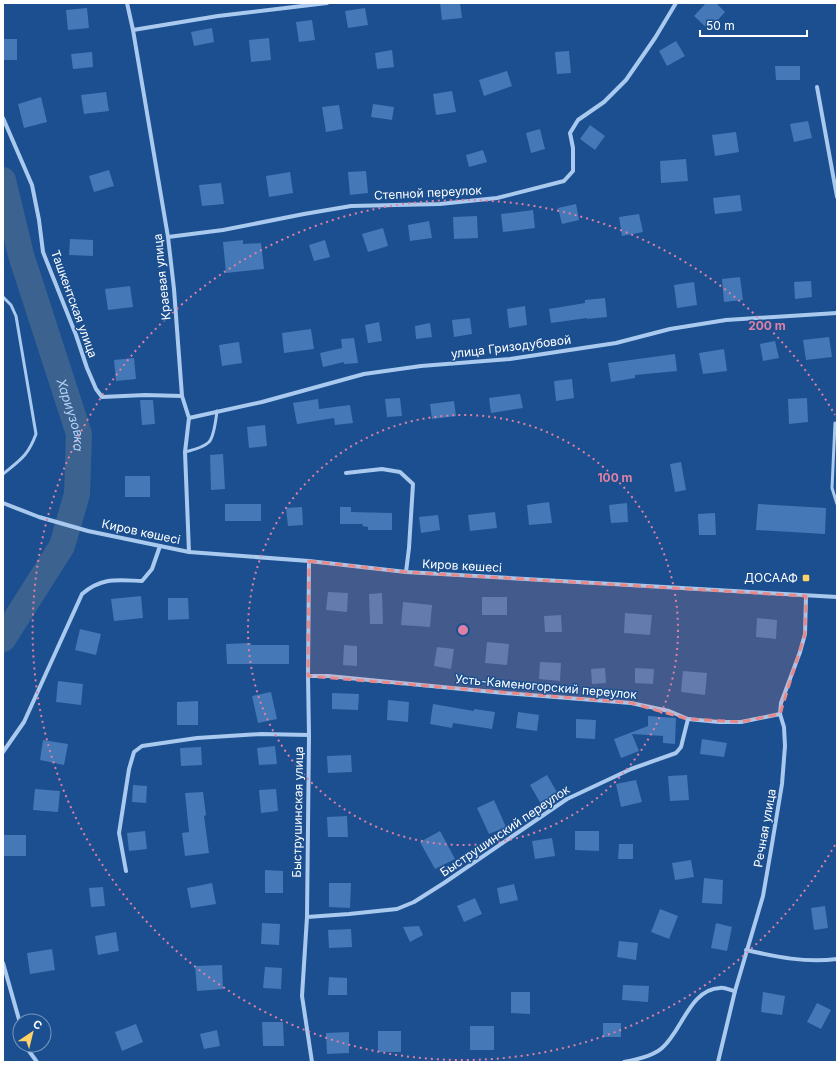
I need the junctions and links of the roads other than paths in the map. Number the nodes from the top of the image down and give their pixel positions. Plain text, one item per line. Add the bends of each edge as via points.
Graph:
1 (128, 3) edge
2 (328, 3) edge
3 (676, 3) edge
4 (133, 30) junction
5 (817, 87) dead end
6 (3, 118) edge
7 (837, 197) edge
8 (168, 237) junction
9 (3, 297) edge
10 (837, 312) edge
11 (182, 396) junction
12 (217, 411) junction
13 (189, 418) junction
14 (835, 423) dead end
15 (185, 452) junction
16 (346, 473) dead end
17 (3, 474) edge
18 (3, 503) edge
19 (837, 504) edge
20 (160, 546) junction
21 (189, 552) junction
22 (309, 561) junction
23 (406, 572) junction
24 (806, 596) junction
25 (837, 598) edge
26 (308, 676) junction
27 (780, 714) junction
28 (688, 719) junction
29 (310, 735) junction
30 (3, 752) edge
31 (126, 872) dead end
32 (307, 917) junction
33 (746, 950) junction
34 (837, 959) edge
35 (3, 963) edge
36 (735, 991) junction
37 (17, 1013) edge
38 (30, 1053) edge
39 (37, 1062) edge
40 (312, 1062) edge
41 (624, 1062) edge
42 (718, 1062) edge

1 - 4 street, Краевая улица
2 - 4 street via 218,16
3 - 8 street, Степной переулок via 626,80 604,102 578,120 570,133 573,171 564,181 497,198 440,204 351,206 223,230
4 - 8 street, Краевая улица
5 - 7 street
6 - 11 street, Ташкентская улица via 32,185 43,252 96,389 102,396
8 - 11 street, Краевая улица
9 - 17 lane via 11,305 16,316 36,434 31,448
10 - 12 street, улица Гризодубовой via 726,320 670,329 616,343 510,360 421,366 364,374 262,402
11 - 13 street, Краевая улица
12 - 13 street, улица Гризодубовой
12 - 15 lane via 209,442
13 - 15 street, Краевая улица
14 - 19 lane via 832,488
15 - 21 street, Краевая улица
16 - 23 street via 382,469 400,472 413,484
18 - 20 street, Киров көшесі via 39,517 88,531
20 - 21 street, Киров көшесі
20 - 30 street via 152,569 142,581 104,581 91,586 82,594 24,722
21 - 22 street, Киров көшесі
22 - 23 street, Киров көшесі
22 - 26 street, Быструшинская улица
23 - 24 street, Киров көшесі
24 - 25 street, Киров көшесі
24 - 27 street, Речная улица via 805,634 781,703
26 - 28 street, Усть-Каменогорский переулок via 631,703 669,711
26 - 29 street, Быструшинская улица
27 - 28 street, Усть-Каменогорский переулок via 741,722
27 - 33 street, Речная улица via 785,746 782,784 763,896
28 - 32 street, Быструшинский переулок via 681,748 676,753 631,769 567,799 414,902 397,909
29 - 31 street via 261,734 197,738 142,746 134,752 129,769 120,833
29 - 32 street, Быструшинская улица
32 - 40 street, Быструшинская улица via 302,996
33 - 34 street via 790,960
33 - 36 street, Речная улица
35 - 37 street
36 - 41 street via 720,988 706,991 692,1005 676,1032 661,1049 637,1060
36 - 42 street, Речная улица
38 - 39 street

